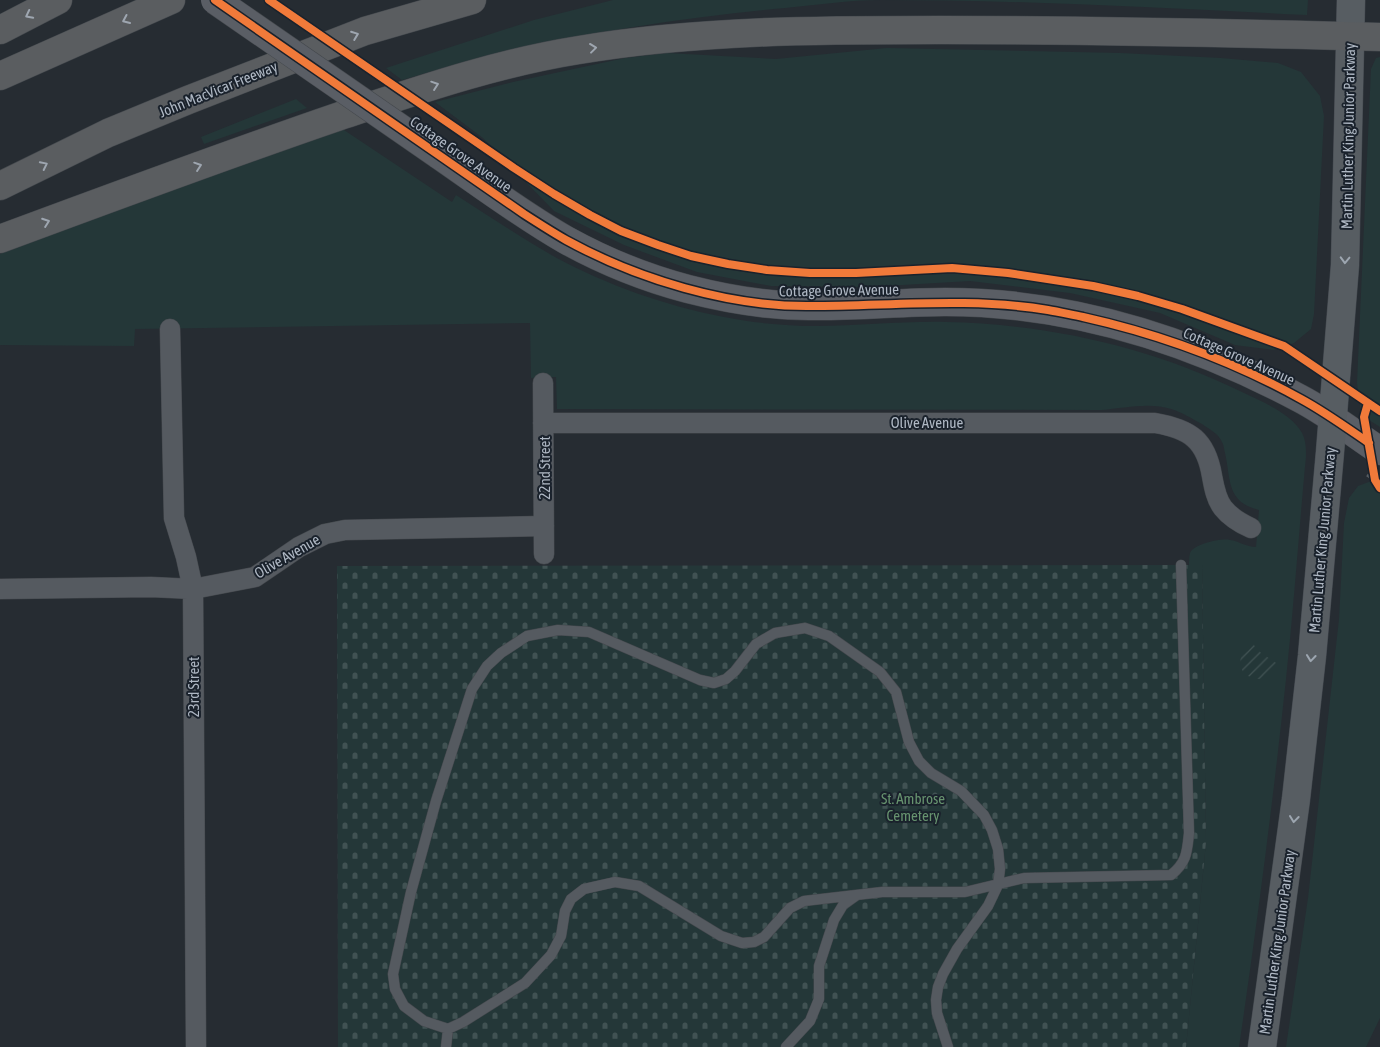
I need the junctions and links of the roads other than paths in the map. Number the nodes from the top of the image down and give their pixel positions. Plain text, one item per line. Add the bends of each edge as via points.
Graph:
1 (58, 0) edge
2 (171, 0) edge
3 (215, 0) edge
4 (472, 0) edge
5 (1351, 0) edge
6 (0, 30) edge
7 (1350, 36) junction
8 (1380, 37) edge
9 (0, 76) edge
10 (0, 186) edge
11 (0, 239) edge
12 (170, 329) dead end
13 (544, 383) dead end
14 (1333, 418) junction
15 (544, 422) junction
16 (1380, 451) edge
17 (544, 526) junction
18 (1251, 528) dead end
19 (544, 554) dead end
20 (1181, 565) dead end
21 (0, 589) edge
22 (193, 590) junction
23 (998, 885) junction
24 (858, 895) junction
25 (448, 1028) junction
26 (196, 1047) edge
27 (446, 1047) edge
28 (786, 1047) edge
29 (948, 1047) edge
30 (1262, 1047) edge

1 -> 6 highway
2 -> 9 highway
3 - 14 street, Cottage Grove Avenue, bridge via 524,214 566,240 648,277 688,289 767,304 947,302 1049,310 1150,334 1191,348 1252,374
10 -> 4 highway, John MacVicar Freeway via 108,133 188,100 365,31
5 - 7 main road, Martin Luther King Junior Parkway
7 - 8 highway
11 -> 7 highway via 179,172 446,81 578,50 667,38 776,31 982,30
7 -> 14 main road, Martin Luther King Junior Parkway via 1345,265
12 - 22 street, 23rd Street via 174,518
13 - 15 street, 22nd Street
14 - 16 street, Cottage Grove Avenue
14 -> 30 main road, Martin Luther King Junior Parkway via 1296,799
15 - 17 street, 22nd Street
15 - 18 street, Olive Avenue via 1169,425 1198,441 1207,457 1222,507 1236,521
17 - 19 street, 22nd Street
17 - 22 street, Olive Avenue via 345,530 325,534 299,547 254,577
20 - 23 lane via 1189,833 1187,853 1181,867 1171,874 1024,878
21 - 22 street, Olive Avenue via 151,587
22 - 26 street, 23rd Street
23 - 24 lane via 965,892
23 - 25 lane via 998,850 984,815 961,791 931,773 919,760 909,742 896,692 880,672 829,636 805,628 775,633 756,644 726,679 714,683 700,680 589,632 558,630 527,636 487,666 472,689 410,892 396,956 395,988 404,1006 424,1021
23 - 29 lane via 988,906 957,949 938,987 937,1013
24 - 25 lane via 804,901 790,908 764,937 742,943 721,936 639,886 615,882 584,890 571,899 565,911 561,936 551,955 536,972 525,983
24 - 28 lane via 843,905 834,920 819,966 819,999 810,1021
25 - 27 lane

